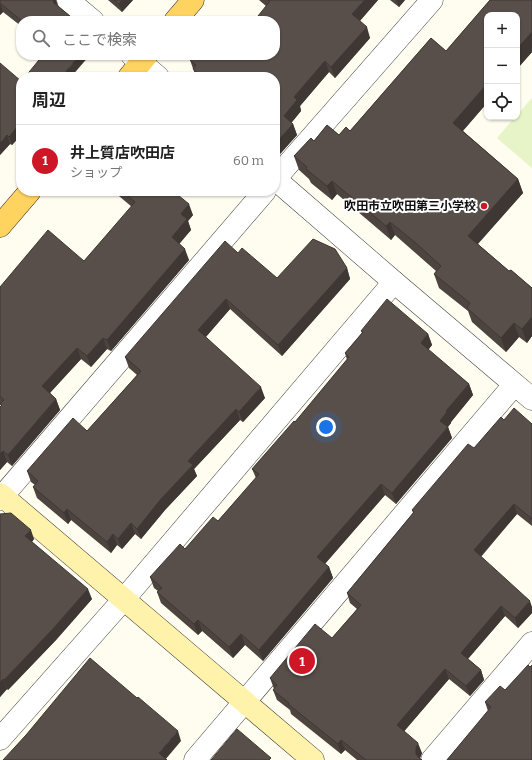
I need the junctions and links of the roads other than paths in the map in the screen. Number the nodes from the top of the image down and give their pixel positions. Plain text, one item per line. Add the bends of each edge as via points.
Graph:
1 (68, 0) edge
2 (193, 0) edge
3 (432, 0) edge
4 (87, 16) edge
5 (179, 16) edge
6 (137, 62) edge
7 (151, 72) edge
8 (280, 173) edge
9 (280, 183) edge
10 (26, 196) edge
11 (261, 196) edge
12 (0, 226) edge
13 (394, 282) junction
14 (514, 385) junction
15 (532, 399) edge
16 (1, 496) edge
17 (124, 599) junction
18 (532, 643) edge
19 (245, 702) junction
20 (0, 739) edge
21 (195, 760) edge
22 (313, 760) edge
23 (432, 760) edge

1 - 4 street
2 - 5 main road
3 - 8 street
6 - 7 street
9 - 13 street
10 - 12 main road
11 - 16 street
13 - 14 street
13 - 17 street
14 - 15 street
14 - 19 street
16 - 17 street
17 - 19 street
17 - 20 street
18 - 23 street
19 - 21 street
19 - 22 street

